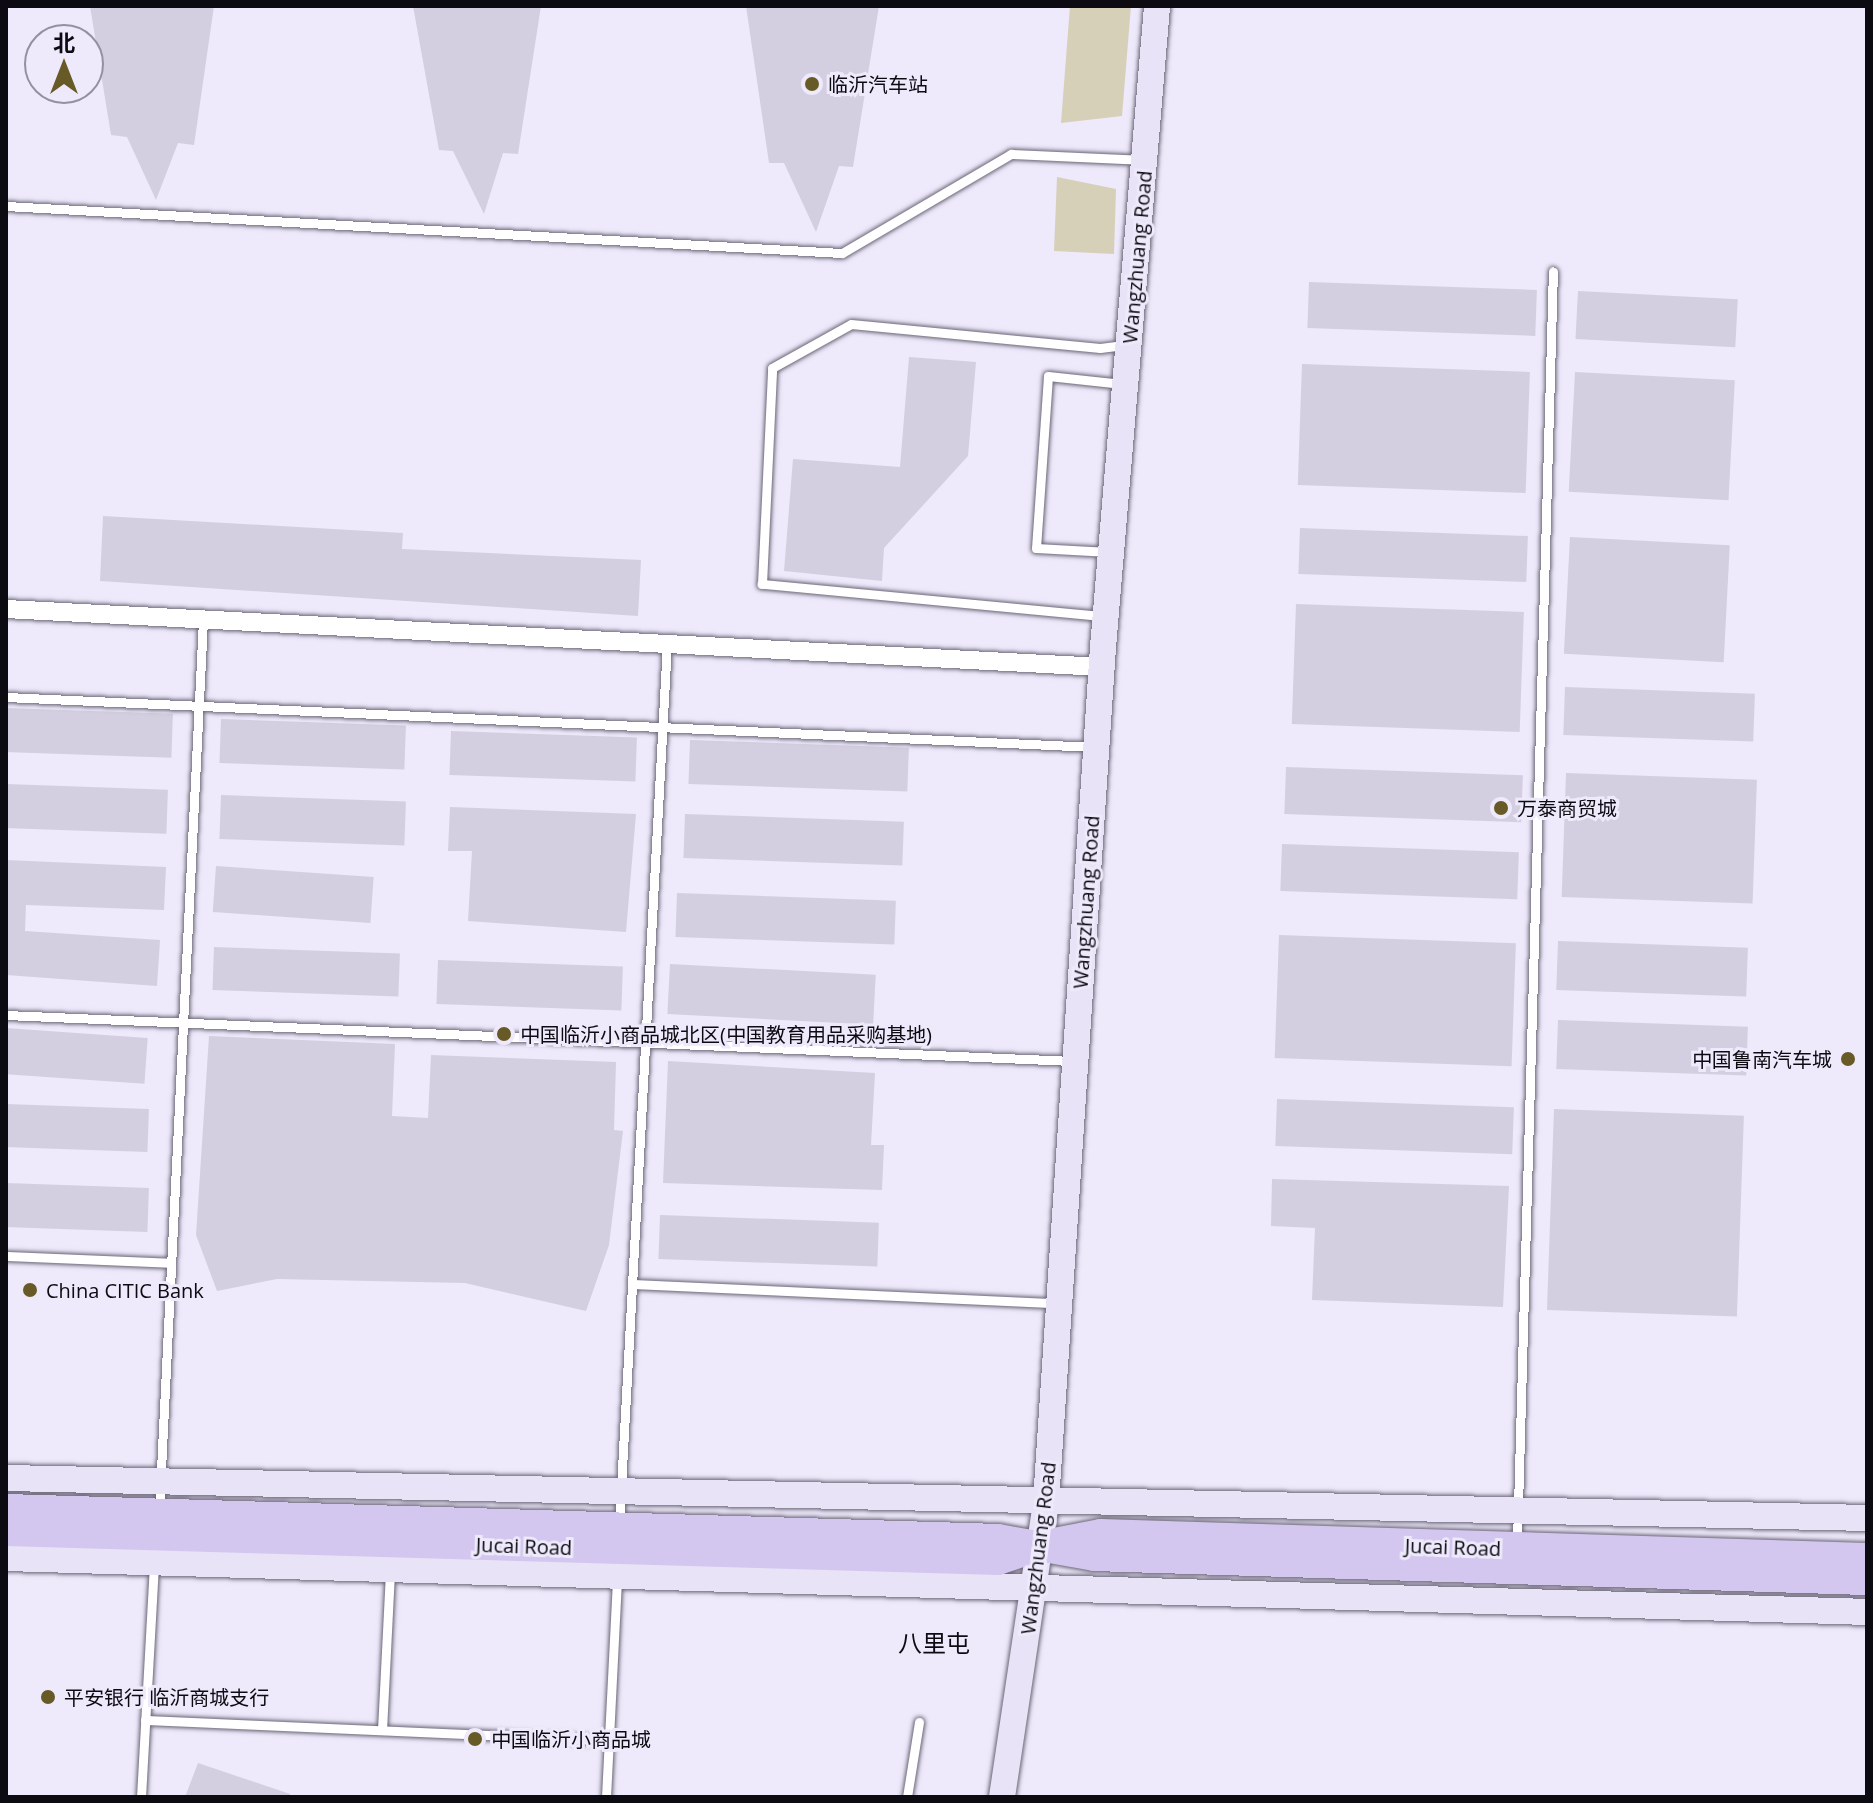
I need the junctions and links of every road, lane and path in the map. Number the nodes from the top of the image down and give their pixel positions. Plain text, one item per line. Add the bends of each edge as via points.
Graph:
1 (1157, 6) edge
2 (1145, 160) junction
3 (6, 206) edge
4 (1553, 272) dead end
5 (1130, 345) junction
6 (1126, 384) junction
7 (1111, 552) junction
8 (6, 609) edge
9 (1106, 616) junction
10 (203, 620) junction
11 (667, 644) junction
12 (1102, 667) junction
13 (6, 697) edge
14 (199, 704) junction
15 (664, 727) junction
16 (1096, 747) junction
17 (6, 1015) edge
18 (183, 1023) junction
19 (646, 1043) junction
20 (1075, 1061) junction
21 (6, 1256) edge
22 (171, 1263) junction
23 (632, 1284) junction
24 (1059, 1303) junction
25 (6, 1478) edge
26 (160, 1483) junction
27 (621, 1494) junction
28 (1046, 1501) junction
29 (6, 1509) edge
30 (1518, 1511) junction
31 (1867, 1518) edge
32 (6, 1531) edge
33 (156, 1537) junction
34 (1039, 1546) junction
35 (618, 1550) junction
36 (1516, 1550) junction
37 (391, 1555) junction
38 (6, 1558) edge
39 (1867, 1558) edge
40 (1867, 1580) edge
41 (1036, 1590) junction
42 (1867, 1612) edge
43 (145, 1720) junction
44 (919, 1722) dead end
45 (382, 1730) junction
46 (609, 1740) junction
47 (141, 1797) edge
48 (606, 1797) edge
49 (907, 1797) edge
50 (1002, 1797) edge

1 - 2 street, Wangzhuang Road
2 - 3 lane via 1011,154 842,253
2 - 5 street, Wangzhuang Road
4 - 30 lane
5 - 6 street, Wangzhuang Road
5 - 9 lane via 1100,348 851,324 772,368 762,584
6 - 7 street, Wangzhuang Road
6 - 7 lane via 1048,376 1036,548
7 - 9 street, Wangzhuang Road
8 - 10 street
9 - 12 street, Wangzhuang Road
10 - 11 street
10 - 14 lane
11 - 12 street
11 - 15 lane
12 - 16 street, Wangzhuang Road
13 - 14 lane
14 - 15 lane
14 - 18 lane
15 - 16 lane
15 - 19 lane
16 - 20 street, Wangzhuang Road
17 - 18 lane
18 - 19 lane
18 - 22 lane
19 - 20 lane
19 - 23 lane
20 - 24 street, Wangzhuang Road
21 - 22 lane
22 - 26 lane
23 - 24 lane
23 - 27 lane
24 - 28 street, Wangzhuang Road
25 - 26 street
26 - 27 street
26 - 33 lane
27 - 28 street
27 - 35 lane
28 - 30 street
28 - 34 street, Wangzhuang Road
29 - 33 main road, Jucai Road
30 - 31 street
30 - 36 lane
32 - 33 main road, Jucai Road
33 - 35 main road, Jucai Road
33 - 37 main road, Jucai Road
33 - 38 street
33 - 43 lane
34 - 35 main road, Jucai Road via 998,1560
34 - 36 main road, Jucai Road via 1101,1534
34 - 40 main road, Jucai Road via 1094,1556
34 - 41 street, Wangzhuang Road
35 - 37 main road, Jucai Road
35 - 41 street
35 - 46 lane
36 - 39 main road, Jucai Road
37 - 45 lane
41 - 42 street
41 - 50 street, Wangzhuang Road
43 - 45 lane
43 - 47 lane
44 - 49 lane
45 - 46 lane
46 - 48 lane

